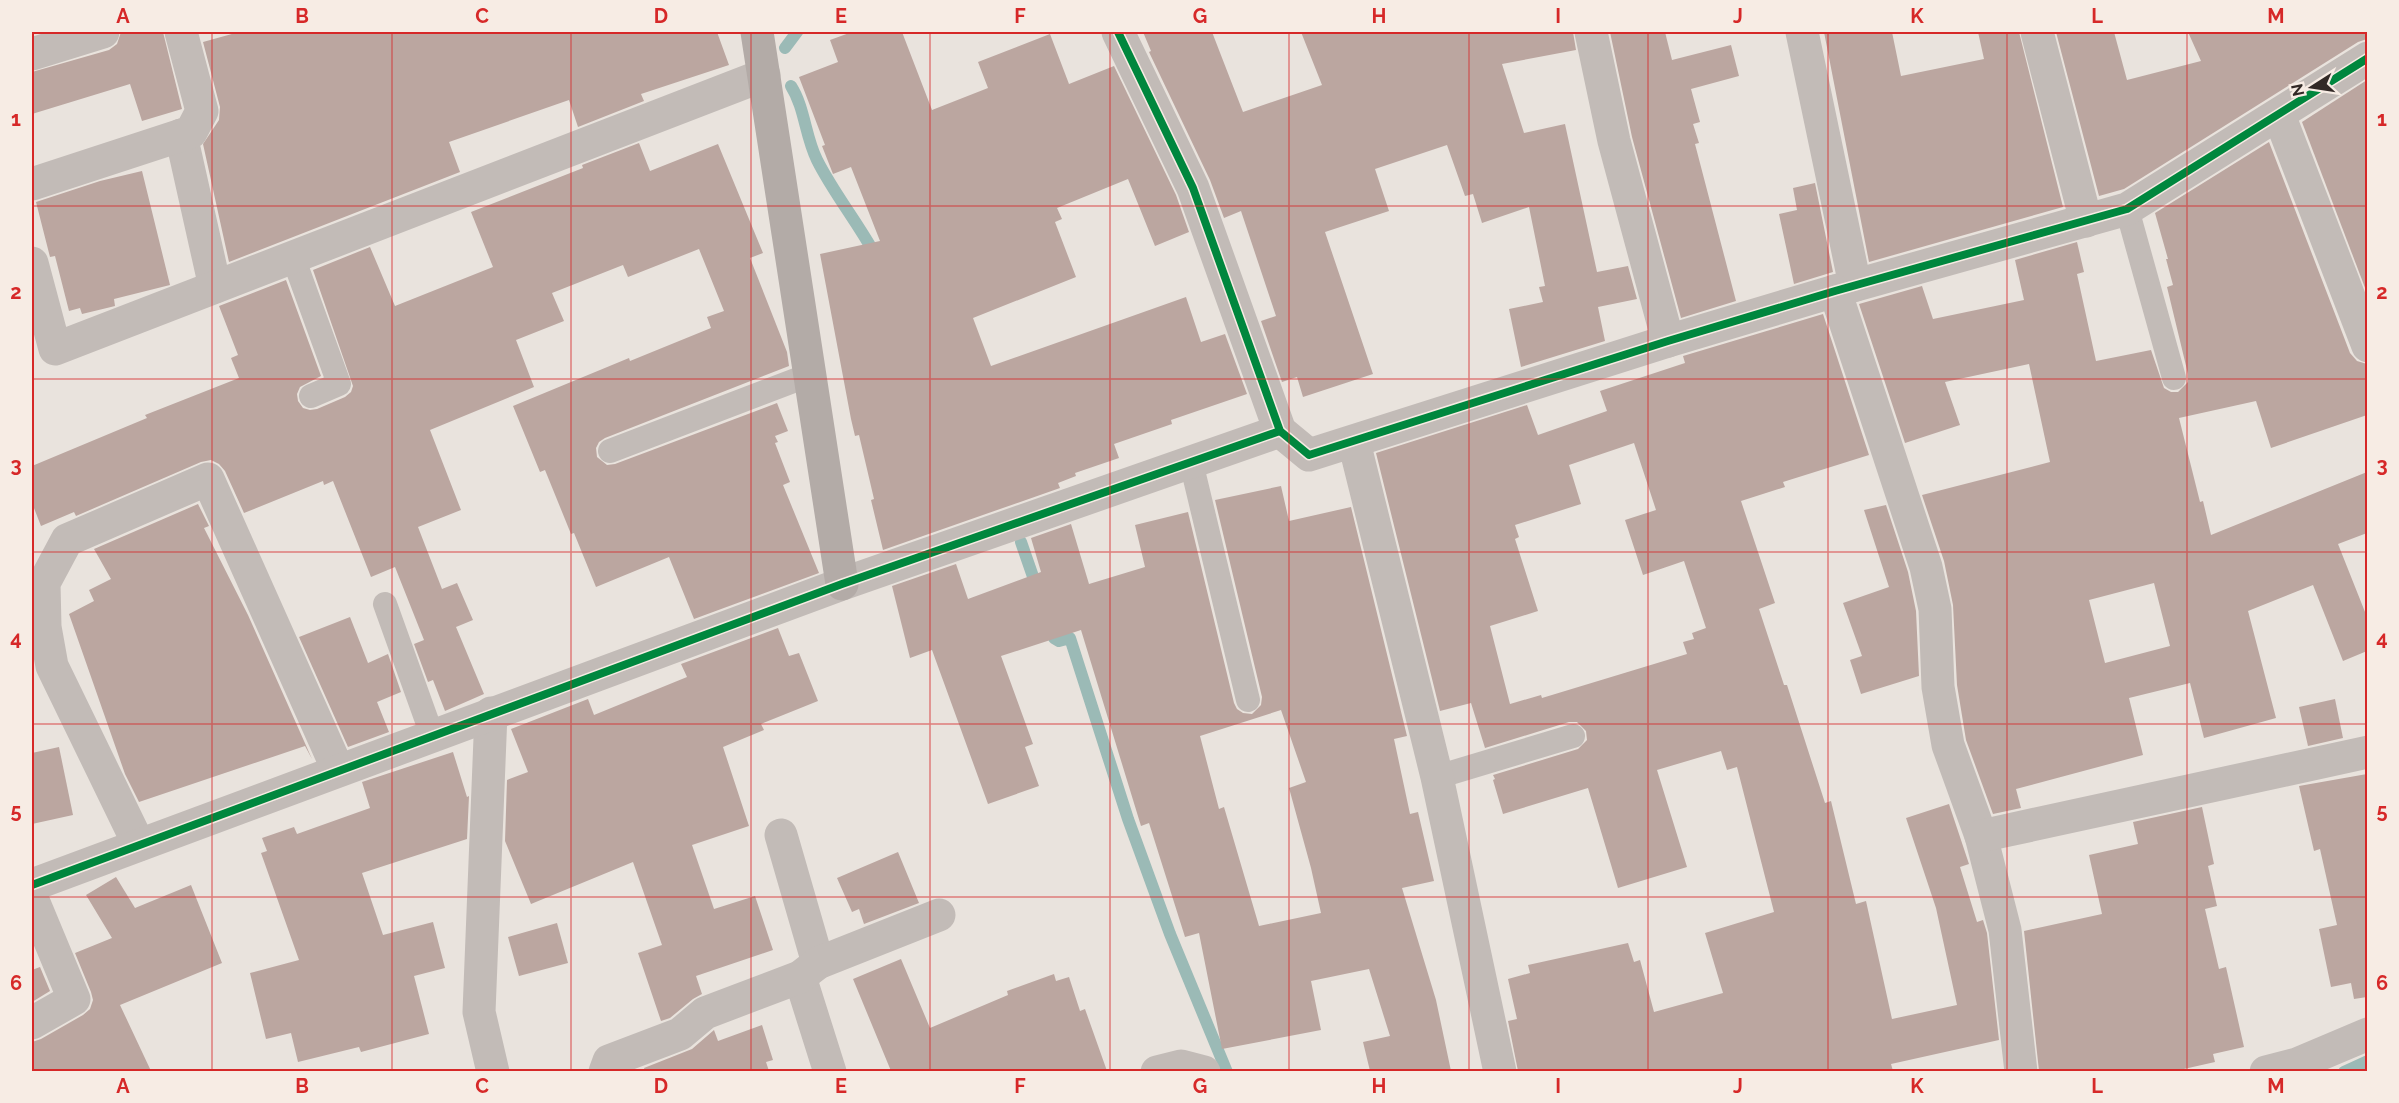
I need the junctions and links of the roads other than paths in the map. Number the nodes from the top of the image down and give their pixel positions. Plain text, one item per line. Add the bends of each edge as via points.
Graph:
1 (103, 32) edge
2 (181, 32) edge
3 (757, 32) edge
4 (1118, 32) edge
5 (1591, 32) edge
6 (1802, 32) edge
7 (2037, 32) edge
8 (32, 54) edge
9 (2367, 58) edge
10 (764, 75) junction
11 (2279, 115) junction
12 (181, 135) junction
13 (32, 184) edge
14 (2127, 209) junction
15 (2086, 221) junction
16 (292, 257) junction
17 (32, 263) edge
18 (215, 287) junction
19 (1845, 288) junction
20 (1668, 341) junction
21 (2367, 346) edge
22 (809, 375) junction
23 (2174, 378) dead end
24 (311, 396) dead end
25 (1280, 431) junction
26 (1354, 442) junction
27 (610, 451) dead end
28 (1191, 462) junction
29 (842, 584) junction
30 (385, 604) dead end
31 (1248, 700) dead end
32 (491, 713) junction
33 (432, 735) junction
34 (1573, 736) dead end
35 (2367, 752) edge
36 (338, 770) junction
37 (1437, 777) junction
38 (781, 835) dead end
39 (1981, 836) junction
40 (139, 845) junction
41 (32, 885) edge
42 (32, 898) edge
43 (939, 915) dead end
44 (809, 970) junction
45 (32, 1023) edge
46 (2367, 1035) edge
47 (2287, 1069) edge
48 (493, 1071) edge
49 (605, 1071) edge
50 (830, 1071) edge
51 (1157, 1071) edge
52 (1204, 1071) edge
53 (1500, 1071) edge
54 (2021, 1071) edge

1 - 8 street
2 - 12 street via 202,111 191,132
3 - 10 street
4 - 25 street via 1193,188
5 - 20 street via 1614,141
6 - 19 street
7 - 15 street
9 - 11 street
10 - 16 street
10 - 22 street
11 - 14 street
11 - 21 street
12 - 13 street
12 - 18 street
14 - 15 street
14 - 23 lane
15 - 19 street
16 - 18 street
16 - 24 lane via 339,384
17 - 18 street via 55,348
19 - 20 street
19 - 39 street via 1926,567 1935,609 1938,687 1948,745
20 - 26 street
22 - 27 lane
22 - 29 street
25 - 26 street via 1309,455
25 - 28 street
26 - 37 street
28 - 29 street
28 - 31 lane
29 - 32 street
30 - 33 lane
32 - 33 street
32 - 48 street via 479,1012
33 - 36 street
34 - 37 lane
35 - 39 street
36 - 40 street
36 - 40 street via 208,479 67,540 44,583 45,627 52,666
37 - 53 street
38 - 44 street
39 - 54 street via 2005,930
40 - 41 street
42 - 45 street via 74,999
43 - 44 street
44 - 49 street via 705,1013 680,1034 609,1061
44 - 50 street
46 - 47 street
51 - 52 street via 1181,1066

